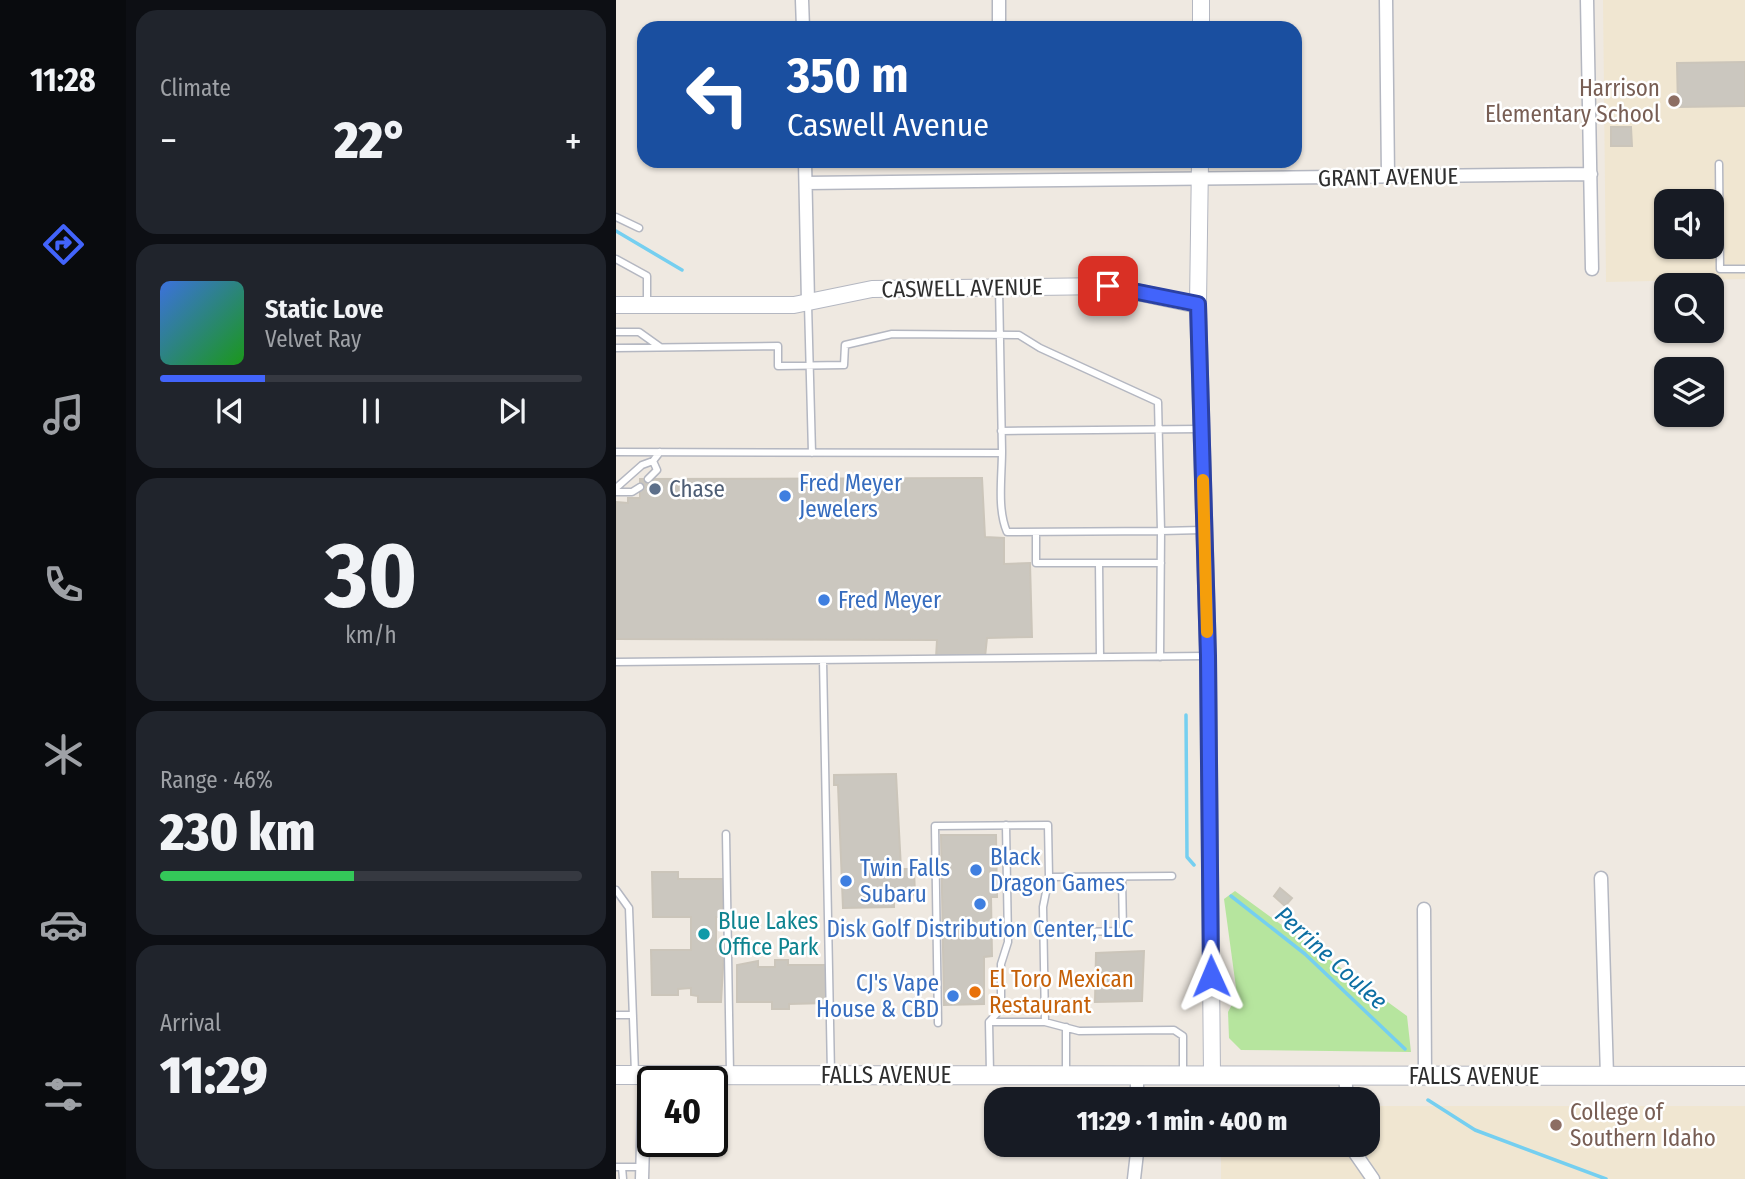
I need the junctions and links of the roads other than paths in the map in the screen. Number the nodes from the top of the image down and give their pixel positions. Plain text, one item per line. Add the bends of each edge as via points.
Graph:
1 (802, 0) edge
2 (999, 0) edge
3 (1201, 0) edge
4 (1387, 0) edge
5 (1587, 0) edge
6 (803, 21) edge
7 (999, 21) edge
8 (1201, 21) edge
9 (1718, 164) dead end
10 (805, 168) edge
11 (1200, 168) edge
12 (1591, 174) junction
13 (1388, 176) junction
14 (1199, 180) junction
15 (806, 183) junction
16 (616, 217) edge
17 (639, 228) dead end
18 (616, 259) edge
19 (616, 265) edge
20 (626, 265) junction
21 (1592, 269) dead end
22 (1745, 269) edge
23 (999, 286) junction
24 (808, 302) junction
25 (1198, 304) junction
26 (616, 305) edge
27 (647, 306) junction
28 (616, 332) edge
29 (1000, 335) junction
30 (660, 347) junction
31 (616, 348) edge
32 (810, 365) junction
33 (1159, 429) junction
34 (1202, 429) junction
35 (1002, 432) junction
36 (616, 452) edge
37 (660, 452) junction
38 (812, 453) junction
39 (1002, 453) junction
40 (653, 461) junction
41 (648, 479) dead end
42 (640, 487) dead end
43 (616, 490) edge
44 (1204, 530) junction
45 (1161, 531) junction
46 (1036, 532) junction
47 (1099, 562) junction
48 (1161, 563) junction
49 (1208, 656) junction
50 (1100, 657) junction
51 (1160, 657) junction
52 (823, 660) junction
53 (616, 662) edge
54 (1006, 825) junction
55 (726, 834) dead end
56 (1172, 876) dead end
57 (1049, 877) junction
58 (1122, 877) junction
59 (1601, 878) dead end
60 (616, 890) edge
61 (1424, 909) dead end
62 (1078, 932) dead end
63 (616, 1015) edge
64 (633, 1015) junction
65 (989, 1022) junction
66 (1045, 1022) junction
67 (938, 1023) dead end
68 (1066, 1027) junction
69 (639, 1066) edge
70 (831, 1074) junction
71 (990, 1074) junction
72 (616, 1075) edge
73 (637, 1075) edge
74 (730, 1075) joint
75 (1066, 1075) junction
76 (1137, 1075) junction
77 (1183, 1075) junction
78 (1212, 1075) junction
79 (1345, 1075) junction
80 (1425, 1076) junction
81 (1607, 1076) junction
82 (1745, 1076) edge
83 (1137, 1087) edge
84 (1346, 1087) edge
85 (1137, 1157) edge
86 (1357, 1157) edge
87 (619, 1167) edge
88 (643, 1173) edge
89 (623, 1179) edge
90 (1134, 1179) edge
91 (1373, 1179) edge

1 - 6 street
2 - 7 street
3 - 8 street
4 - 13 street
5 - 12 street
9 - 22 lane via 1720,269
10 - 15 street
11 - 14 street
12 - 13 street, GRANT AVENUE
12 - 21 street
13 - 14 street, GRANT AVENUE
14 - 15 street, GRANT AVENUE
14 - 25 street
15 - 24 street
16 - 17 lane
18 - 20 lane
19 - 20 lane
20 - 27 lane via 647,276
23 - 24 street, CASWELL AVENUE via 872,289
23 - 25 street, CASWELL AVENUE via 1108,286
23 - 29 lane
24 - 27 street, CASWELL AVENUE
24 - 32 lane
25 - 34 street
26 - 27 street, CASWELL AVENUE
28 - 30 lane via 639,332
29 - 32 lane via 892,334 845,345 844,365
29 - 33 lane via 1019,335 1158,402
29 - 35 lane
30 - 31 lane
30 - 32 lane via 778,345 778,366
32 - 38 lane
33 - 34 lane
33 - 35 lane
33 - 45 lane
34 - 44 street
35 - 39 lane
36 - 37 lane
37 - 38 lane
37 - 40 lane
38 - 39 lane
39 - 46 lane via 1002,521 1007,533
40 - 41 lane via 657,470
40 - 43 lane via 642,465
42 - 43 lane via 632,492
44 - 45 lane
44 - 49 street
45 - 46 lane
45 - 48 lane
46 - 47 lane via 1036,563
47 - 48 lane
47 - 50 lane
48 - 51 lane
49 - 51 lane
49 - 78 street
50 - 51 lane
50 - 52 lane
52 - 53 lane
52 - 70 lane
54 - 57 lane via 1048,825
54 - 65 lane via 1008,942 1001,964 1001,1009
54 - 67 lane via 935,826
55 - 74 lane
56 - 58 lane
57 - 58 lane
57 - 66 lane via 1043,906
58 - 62 lane via 1123,931
59 - 81 street
60 - 64 lane via 629,908
61 - 80 street
63 - 64 lane
64 - 69 lane
65 - 66 lane
65 - 71 lane
66 - 68 lane
68 - 75 lane
68 - 77 lane via 1079,1031 1174,1030 1183,1036
70 - 71 main road, FALLS AVENUE
70 - 74 main road, FALLS AVENUE
71 - 75 main road, FALLS AVENUE
72 - 73 main road, FALLS AVENUE
75 - 76 main road, FALLS AVENUE
76 - 77 main road, FALLS AVENUE
76 - 83 street
77 - 78 main road, FALLS AVENUE
78 - 79 main road, FALLS AVENUE
79 - 80 main road, FALLS AVENUE
79 - 84 street
80 - 81 main road, FALLS AVENUE
81 - 82 main road, FALLS AVENUE
85 - 90 street
86 - 91 street
87 - 88 lane
87 - 89 lane

